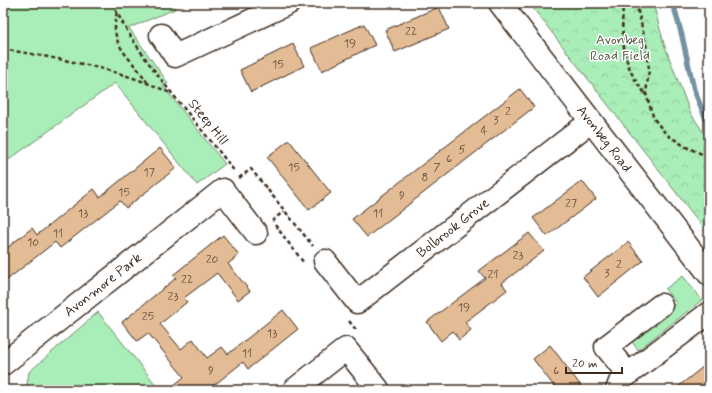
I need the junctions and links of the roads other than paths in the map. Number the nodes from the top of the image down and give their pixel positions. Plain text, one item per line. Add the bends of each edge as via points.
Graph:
1 (288, 3) edge
2 (500, 3) edge
3 (161, 35) dead end
4 (590, 122) junction
5 (264, 227) road end
6 (325, 261) road end
7 (709, 274) edge
8 (661, 305) dead end
9 (709, 312) edge
10 (3, 364) edge
11 (622, 382) edge
12 (378, 389) dead end
13 (294, 390) edge

1 - 3 street via 175,56
2 - 4 street, Avonbeg Road
4 - 6 street, Bolbrook Grove via 357,302
4 - 7 street, Avonbeg Road
5 - 10 street, Avonmore Park via 223,190
8 - 11 street via 606,347
9 - 11 street
12 - 13 street via 346,349

